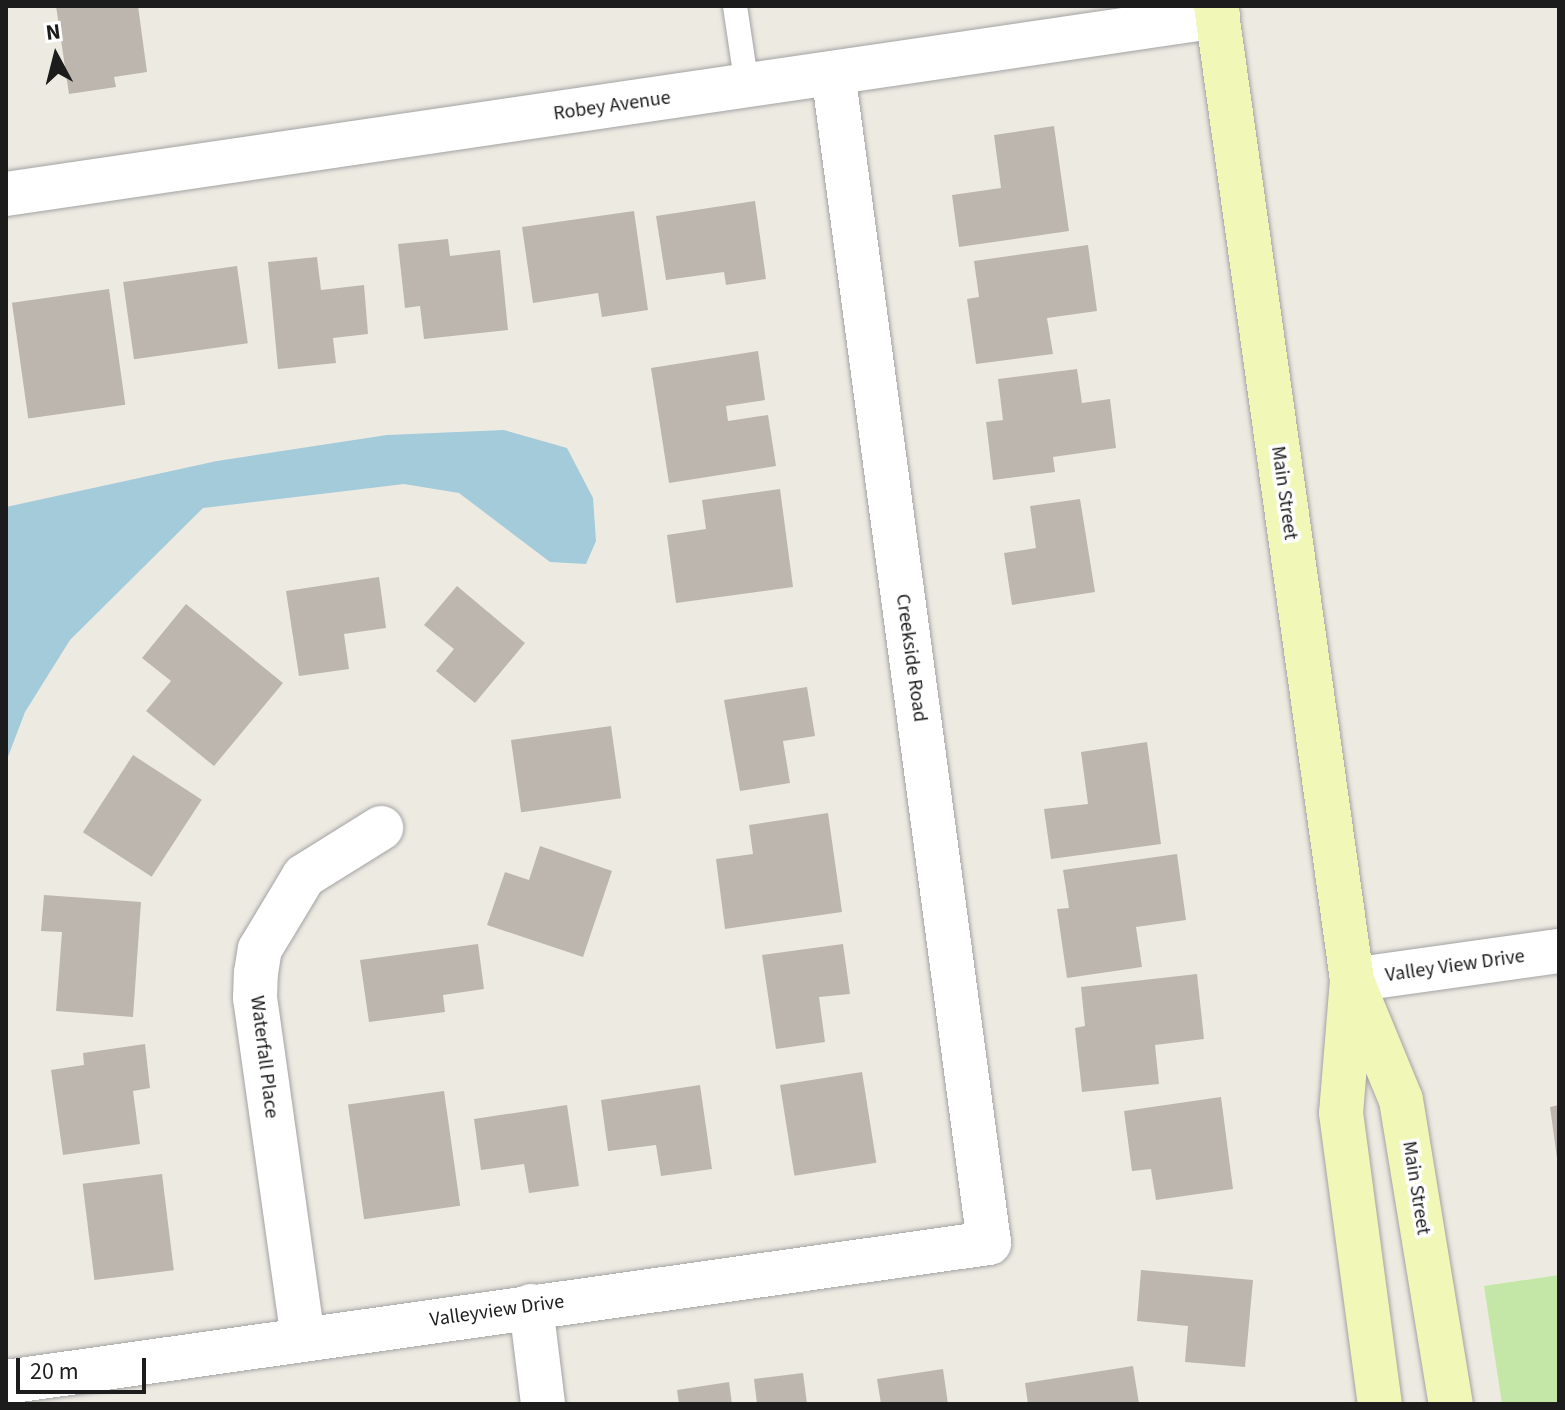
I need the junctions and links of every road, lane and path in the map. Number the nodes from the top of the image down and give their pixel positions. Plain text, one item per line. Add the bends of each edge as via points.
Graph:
1 (735, 6) edge
2 (1217, 11) edge
3 (833, 73) junction
4 (747, 86) junction
5 (6, 194) edge
6 (381, 828) dead end
7 (1559, 951) edge
8 (1352, 980) junction
9 (989, 1243) joint
10 (531, 1306) junction
11 (303, 1339) junction
12 (6, 1382) edge
13 (543, 1404) edge
14 (1380, 1404) edge
15 (1451, 1404) edge

1 - 4 lane
2 - 3 street, Robey Avenue
2 - 8 main road, Main Street
3 - 4 street, Robey Avenue
3 - 9 street, Creekside Road
4 - 5 street, Robey Avenue
6 - 11 street, Waterfall Place via 304,876 260,949 256,973 255,998
7 - 8 street, Valley View Drive
8 - 14 main road, Main Street via 1341,1113
8 - 15 main road, Main Street via 1401,1100
9 - 10 street, Valleyview Drive
10 - 11 street, Valleyview Drive
10 - 13 street
11 - 12 street, Valleyview Drive

